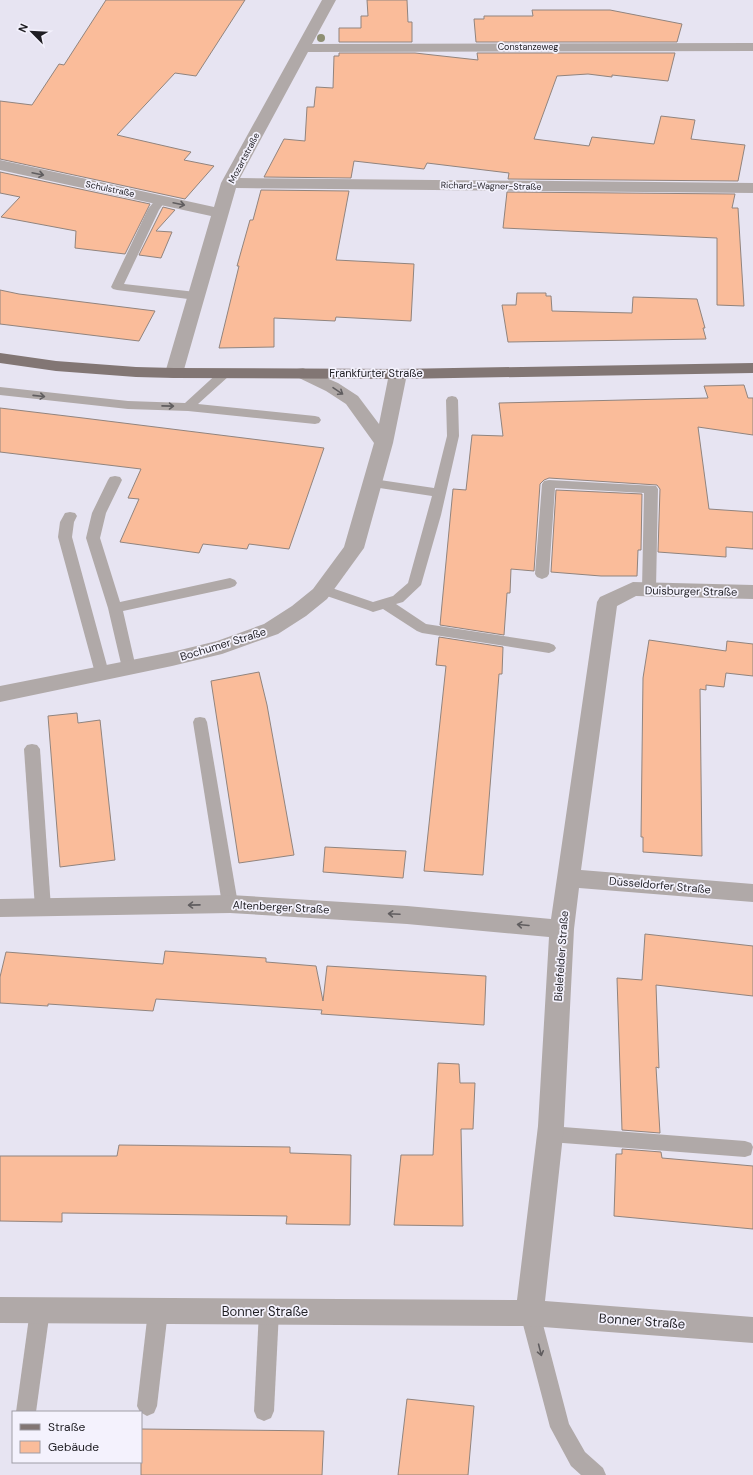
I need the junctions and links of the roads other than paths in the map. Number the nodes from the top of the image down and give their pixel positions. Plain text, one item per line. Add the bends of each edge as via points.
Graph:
1 (329, 0) edge
2 (753, 47) edge
3 (303, 48) junction
4 (0, 165) edge
5 (229, 183) junction
6 (753, 188) edge
7 (161, 200) junction
8 (220, 213) junction
9 (196, 296) junction
10 (0, 358) edge
11 (753, 368) edge
12 (174, 373) junction
13 (225, 373) junction
14 (303, 373) junction
15 (398, 374) junction
16 (0, 391) edge
17 (452, 400) dead end
18 (188, 407) junction
19 (314, 420) dead end
20 (384, 443) junction
21 (115, 480) dead end
22 (372, 483) junction
23 (439, 493) junction
24 (70, 516) dead end
25 (542, 574) dead end
26 (230, 583) dead end
27 (323, 590) junction
28 (649, 590) junction
29 (753, 592) edge
30 (607, 602) joint
31 (384, 603) junction
32 (115, 608) junction
33 (549, 648) dead end
34 (129, 668) junction
35 (102, 673) junction
36 (0, 694) edge
37 (200, 722) dead end
38 (32, 749) dead end
39 (568, 878) junction
40 (753, 893) edge
41 (230, 904) junction
42 (0, 908) edge
43 (43, 908) junction
44 (562, 929) junction
45 (550, 1134) junction
46 (745, 1149) dead end
47 (0, 1310) edge
48 (40, 1310) junction
49 (158, 1311) junction
50 (269, 1311) junction
51 (530, 1313) junction
52 (753, 1330) edge
53 (147, 1406) dead end
54 (26, 1411) edge
55 (264, 1411) dead end
56 (596, 1475) edge

1 - 3 street, Mozartstraße
2 - 3 street, Constanzeweg
3 - 5 street, Mozartstraße
4 -> 7 street, Schulstraße
5 - 6 street, Richard-Wagner-Straße
5 - 8 street, Mozartstraße
7 -> 8 street, Schulstraße
7 - 9 lane via 154,209 117,287
8 - 9 street, Mozartstraße
9 - 12 street, Mozartstraße
10 - 12 main road, Frankfurter Straße via 56,366
11 - 15 main road, Frankfurter Straße
12 - 13 main road, Frankfurter Straße
13 - 14 main road, Frankfurter Straße
13 - 18 lane
14 - 15 main road, Frankfurter Straße
14 -> 20 street via 352,400
15 - 20 street, Bochumer Straße
16 -> 18 lane via 128,405
17 - 23 lane via 453,436
18 - 19 lane
20 - 22 street, Bochumer Straße
21 - 32 lane via 99,513 93,538
22 - 23 lane
22 - 27 street, Bochumer Straße via 354,548
23 - 31 lane via 414,586 398,599
24 - 35 lane via 65,537
25 - 28 lane via 549,484 601,491 651,489
26 - 32 lane
27 - 31 lane via 373,607
27 - 34 street, Bochumer Straße via 299,611 271,629 222,647
28 - 29 street, Duisburger Straße
28 - 30 street, Duisburger Straße via 633,589
30 - 39 street, Bielefelder Straße
31 - 33 lane via 422,628
32 - 34 lane
34 - 35 street, Bochumer Straße
35 - 36 street, Bochumer Straße
37 - 41 lane
38 - 43 lane
39 - 40 street, Düsseldorfer Straße
39 - 44 street, Bielefelder Straße
41 -> 43 street, Altenberger Straße
44 -> 41 street, Altenberger Straße via 407,915
42 - 43 street, Altenberger Straße
44 - 45 street, Bielefelder Straße
45 - 46 lane
45 - 51 street, Bielefelder Straße
47 - 48 street, Bonner Straße
48 - 49 street, Bonner Straße
48 - 54 lane
49 - 50 street, Bonner Straße
49 - 53 lane
50 - 51 street, Bonner Straße
50 - 55 lane
51 - 52 street, Bonner Straße
51 -> 56 lane via 560,1427 578,1459

